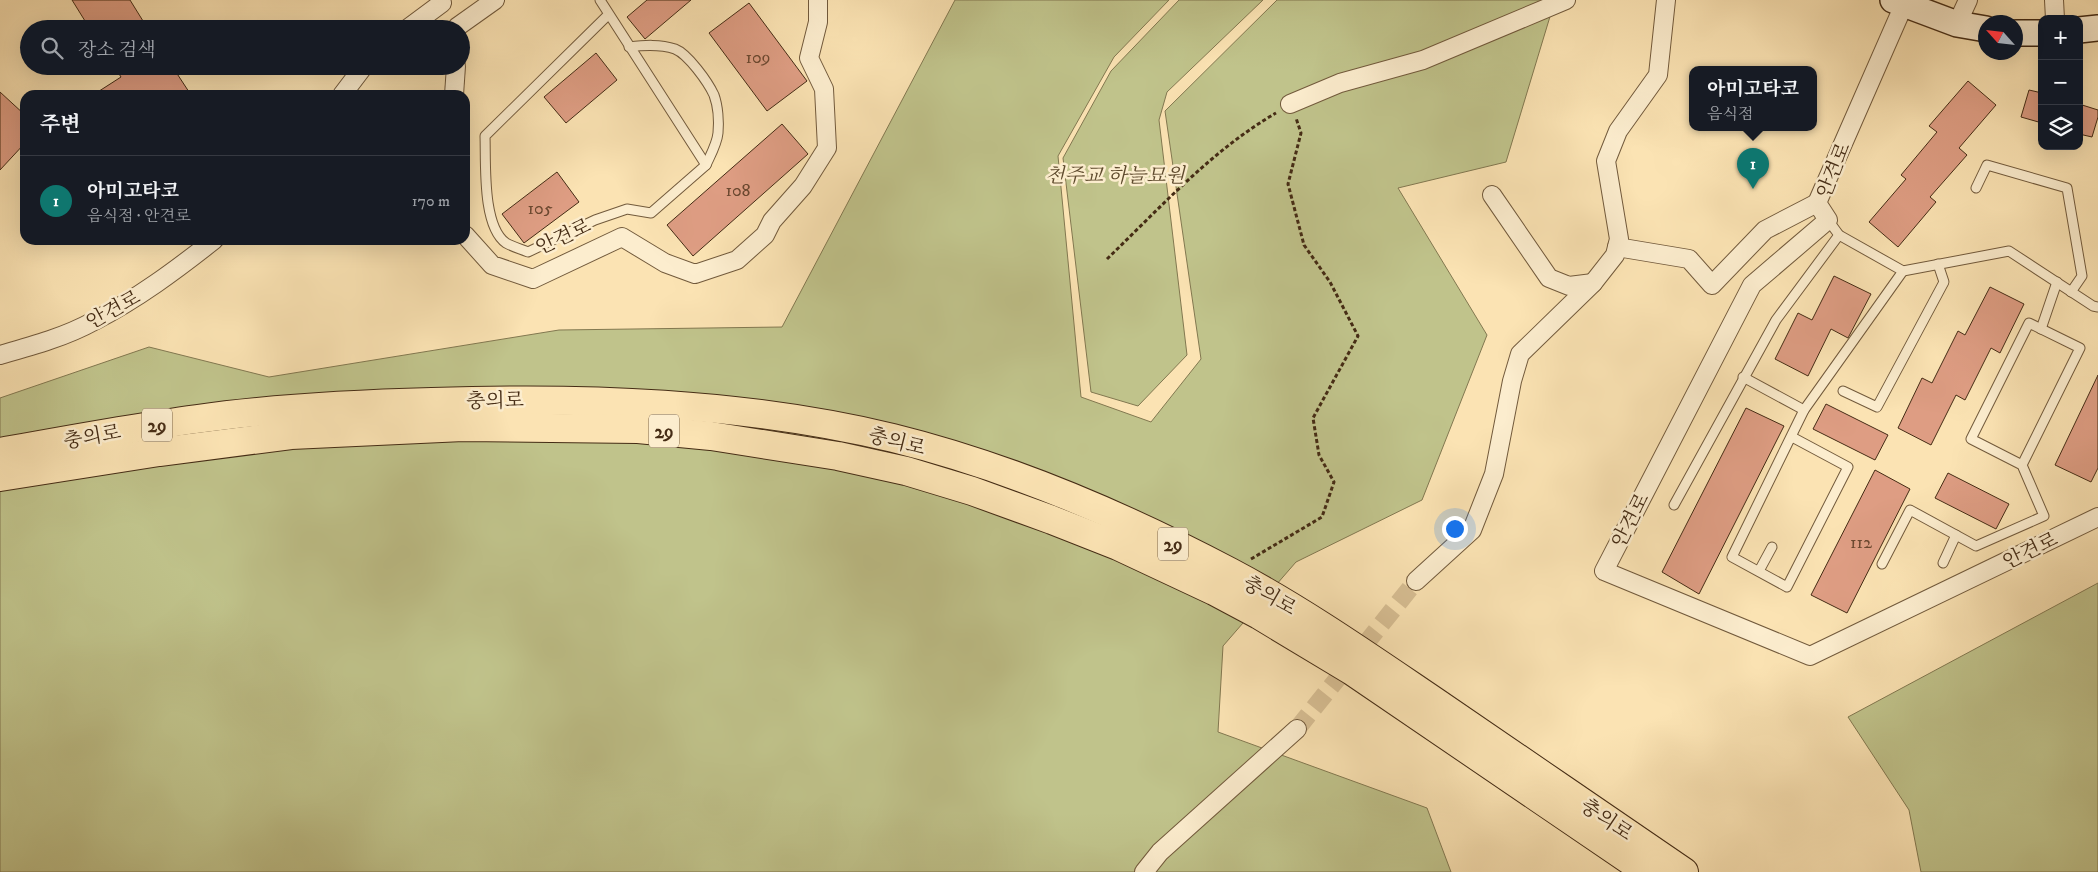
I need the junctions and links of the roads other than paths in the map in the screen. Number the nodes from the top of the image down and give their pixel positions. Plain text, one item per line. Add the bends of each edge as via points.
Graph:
1 (495, 0) edge
2 (600, 0) edge
3 (818, 0) edge
4 (1566, 0) edge
5 (1666, 0) edge
6 (1968, 0) edge
7 (2054, 0) edge
8 (441, 2) edge
9 (1901, 2) edge
10 (608, 15) junction
11 (2055, 15) edge
12 (418, 20) edge
13 (452, 20) edge
14 (468, 20) edge
15 (1957, 24) junction
16 (1978, 28) edge
17 (2098, 28) edge
18 (2083, 30) edge
19 (2023, 33) edge
20 (2038, 33) edge
21 (629, 47) junction
22 (357, 75) edge
23 (455, 75) edge
24 (346, 90) edge
25 (454, 90) edge
26 (1290, 104) road end
27 (706, 165) junction
28 (1976, 188) dead end
29 (1492, 195) dead end
30 (1818, 203) junction
31 (1828, 220) junction
32 (1839, 235) junction
33 (470, 241) edge
34 (207, 245) edge
35 (1617, 247) junction
36 (1938, 264) junction
37 (1903, 271) junction
38 (2057, 282) junction
39 (1594, 283) junction
40 (2071, 292) junction
41 (2098, 307) edge
42 (2041, 329) junction
43 (0, 355) edge
44 (1743, 377) junction
45 (1843, 391) dead end
46 (1804, 410) junction
47 (1792, 437) junction
48 (0, 452) edge
49 (2022, 465) junction
50 (0, 477) edge
51 (1674, 505) dead end
52 (2098, 517) edge
53 (1956, 535) junction
54 (1772, 547) dead end
55 (1943, 563) dead end
56 (1882, 564) dead end
57 (1759, 571) junction
58 (1416, 581) tunnel mouth
59 (1298, 729) tunnel mouth
60 (1144, 872) edge
61 (1647, 872) edge
62 (1684, 872) edge

1 - 14 street
2 - 10 lane
3 - 33 street, 안견로 via 818,22 809,58 824,89 827,148 803,186 772,221 765,235 737,260 695,274 665,263 622,237 533,279 492,265
4 - 26 street via 1423,60 1340,83
5 - 35 street via 1658,74 1618,131 1606,161 1619,239
6 - 15 street
7 - 11 street
8 - 12 street
8 - 13 street
9 - 15 main road, 안견로
9 - 30 street, 안견로
10 - 21 lane
10 - 27 lane, 안견로 via 485,136 491,220 505,242 528,252 595,220 627,209 651,213
15 - 16 main road, 안견로
17 - 18 main road
19 - 20 main road
21 - 27 lane
21 - 27 lane via 653,44 676,49 706,80 718,113 718,135
22 - 24 street
23 - 25 street
28 - 40 lane via 1987,164 2067,188 2082,276
29 - 39 street via 1549,278 1568,286
30 - 31 street, 안견로
30 - 35 street via 1765,230 1712,285 1689,259
31 - 32 lane
31 - 52 street, 안견로 via 1752,285 1604,571 1810,656
32 - 37 lane
32 - 44 lane via 1776,320
34 - 43 street, 안견로 via 147,290 93,322 37,345
35 - 39 street via 1615,255
36 - 37 lane
36 - 38 lane via 2009,251
36 - 45 lane via 1944,282 1877,407
37 - 46 lane
38 - 40 lane
38 - 42 lane
39 - 58 street via 1520,354 1494,474 1472,530
40 - 41 lane
42 - 49 lane via 2080,348
42 - 49 lane via 2028,323 1971,439
44 - 46 lane
44 - 51 lane
46 - 47 lane
47 - 57 lane via 1732,557
47 - 57 lane via 1848,467 1787,587
48 - 62 highway, 충의로 / 29 via 201,418 316,406 539,400 704,408 803,420 896,439 997,470 1081,502 1230,572 1319,623
49 - 53 lane via 2044,516 1976,546
50 - 61 highway, 충의로 / 29 via 291,434 463,427 638,428 838,456 906,471 981,494 1110,543 1236,603 1352,671
53 - 55 lane
53 - 56 lane via 1910,510
54 - 57 lane
59 - 60 street via 1160,852

